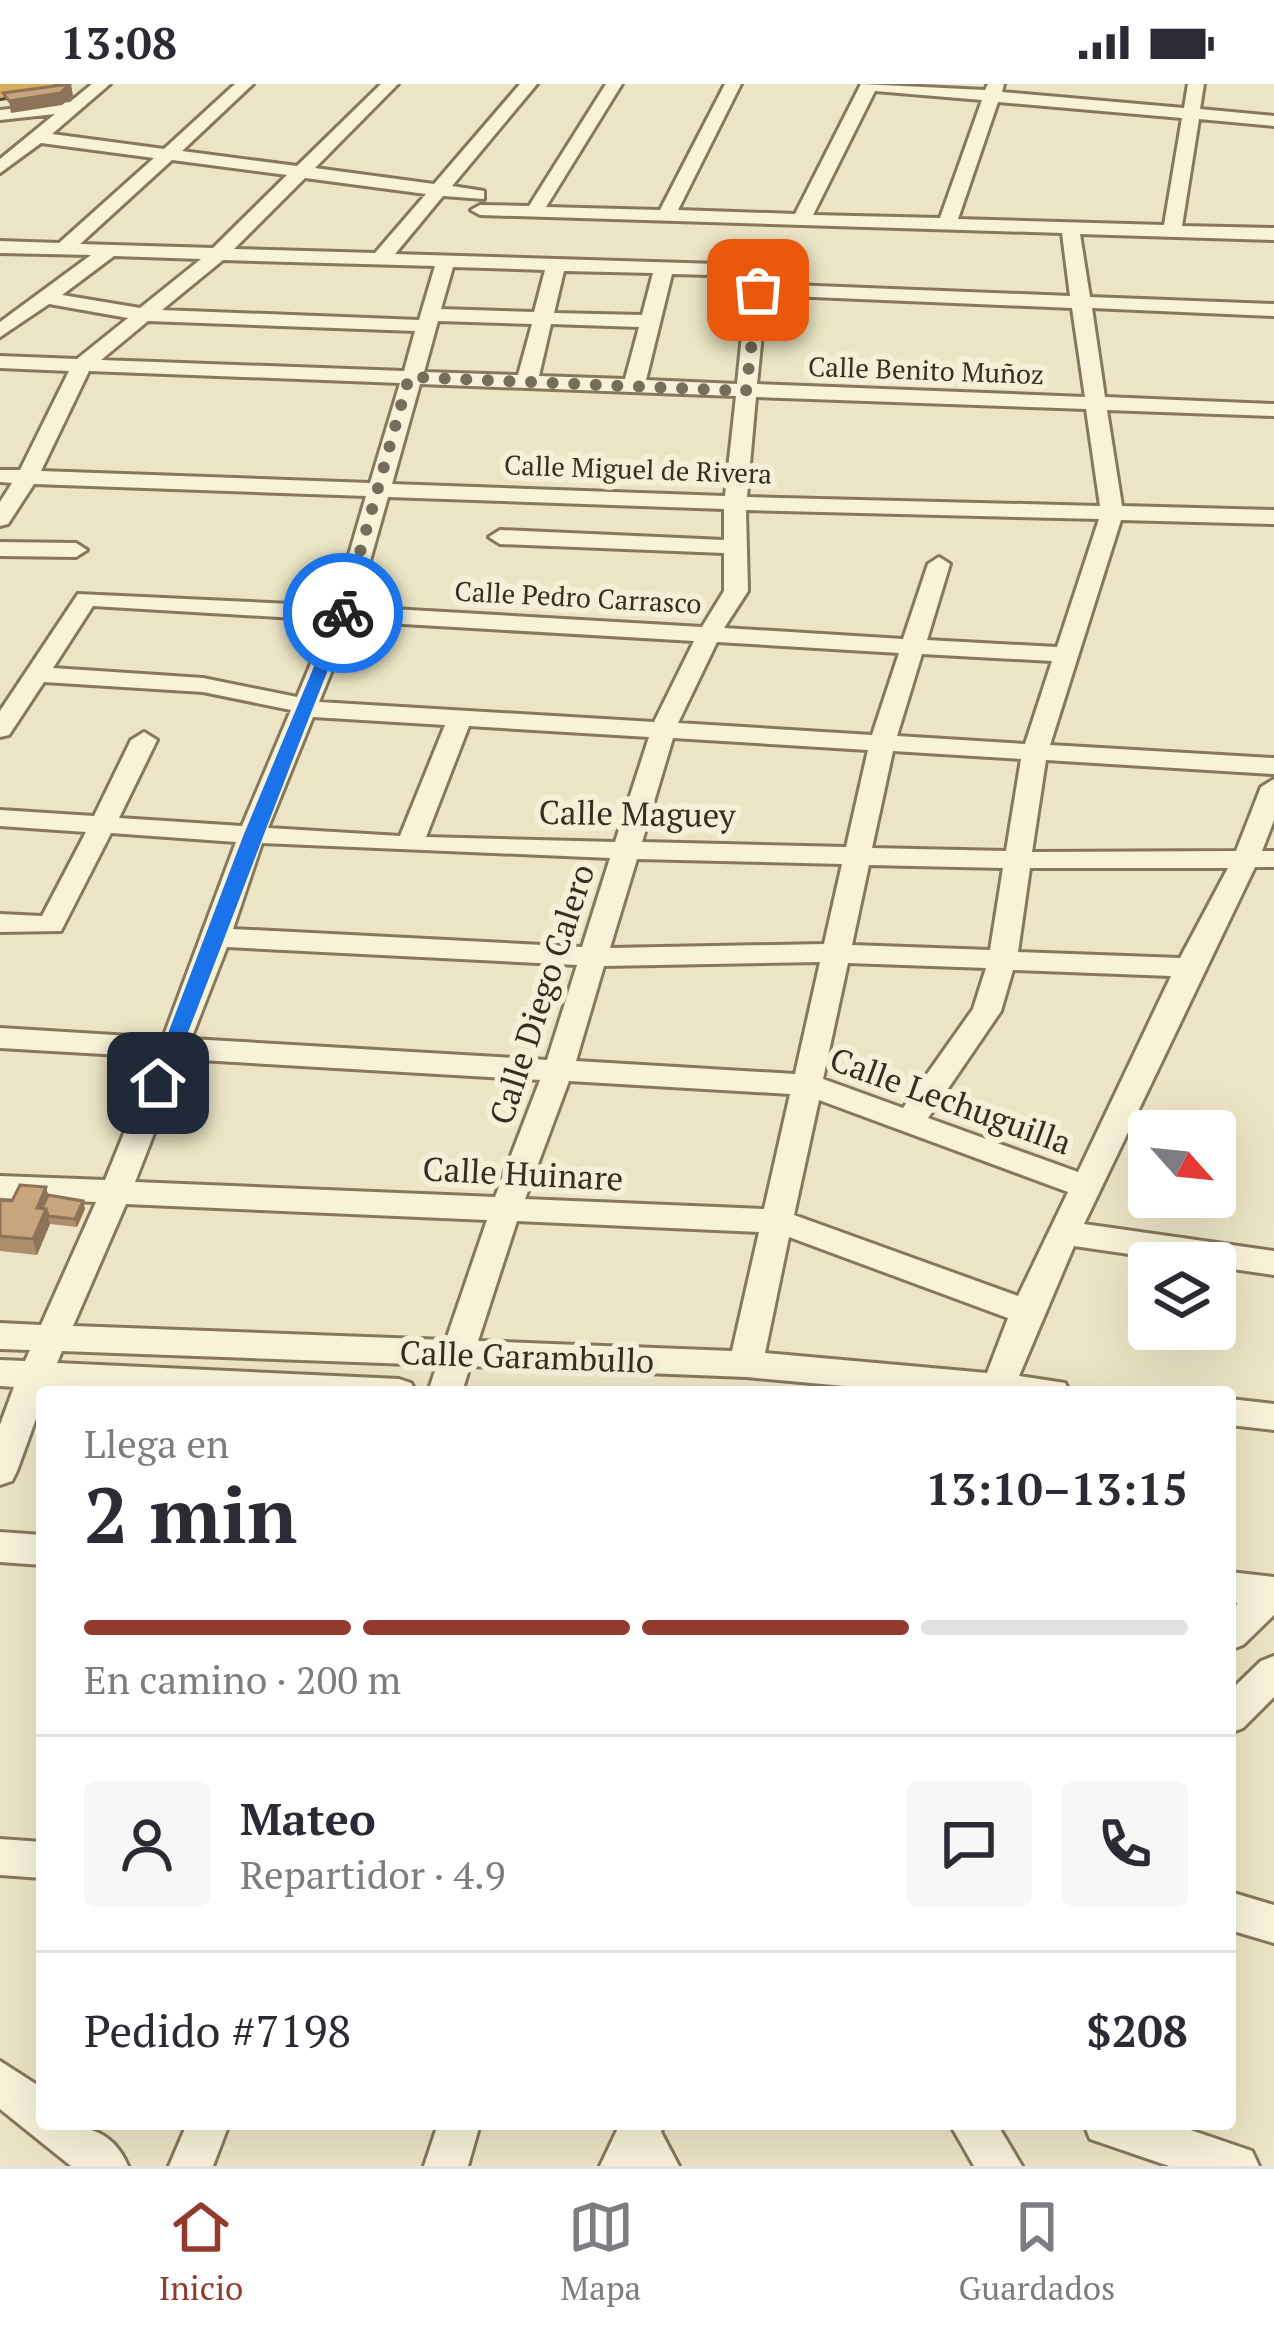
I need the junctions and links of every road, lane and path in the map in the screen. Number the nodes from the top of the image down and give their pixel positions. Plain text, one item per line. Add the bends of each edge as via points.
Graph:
1 (43, 84) edge
2 (102, 84) edge
3 (245, 84) edge
4 (390, 84) edge
5 (529, 84) edge
6 (614, 84) edge
7 (733, 84) edge
8 (870, 84) edge
9 (1099, 84) edge
10 (1196, 84) edge
11 (995, 90) edge
12 (0, 91) edge
13 (1094, 105) junction
14 (74, 107) junction
15 (1192, 113) junction
16 (0, 115) edge
17 (1274, 121) edge
18 (32, 140) junction
19 (0, 145) edge
20 (170, 154) junction
21 (0, 168) edge
22 (303, 174) junction
23 (440, 190) junction
24 (534, 212) junction
25 (666, 216) junction
26 (802, 221) junction
27 (946, 226) junction
28 (1070, 228) junction
29 (1172, 230) junction
30 (1274, 234) edge
31 (64, 249) junction
32 (109, 251) junction
33 (10, 253) edge
34 (218, 255) junction
35 (381, 258) junction
36 (446, 260) junction
37 (556, 264) junction
38 (664, 268) junction
39 (759, 272) junction
40 (48, 298) junction
41 (1082, 302) junction
42 (1274, 310) edge
43 (0, 314) edge
44 (146, 315) junction
45 (22, 316) junction
46 (543, 318) junction
47 (428, 320) junction
48 (650, 321) junction
49 (0, 331) edge
50 (0, 362) edge
51 (82, 365) junction
52 (409, 377) junction
53 (527, 382) junction
54 (634, 386) junction
55 (746, 391) junction
56 (1097, 403) junction
57 (1274, 410) edge
58 (0, 476) edge
59 (27, 477) junction
60 (378, 488) junction
61 (735, 503) junction
62 (1112, 512) junction
63 (1274, 517) edge
64 (0, 518) edge
65 (500, 538) dead end
66 (735, 547) junction
67 (0, 549) edge
68 (76, 550) dead end
69 (939, 564) dead end
70 (343, 614) junction
71 (709, 634) junction
72 (910, 646) junction
73 (1066, 655) junction
74 (37, 674) junction
75 (307, 707) junction
76 (460, 717) junction
77 (664, 727) junction
78 (0, 730) edge
79 (144, 740) dead end
80 (882, 742) junction
81 (1034, 755) junction
82 (1274, 766) edge
83 (1274, 787) edge
84 (0, 818) edge
85 (104, 823) junction
86 (252, 834) junction
87 (410, 845) junction
88 (626, 849) junction
89 (859, 854) junction
90 (1019, 860) junction
91 (1260, 860) edge
92 (0, 923) edge
93 (217, 937) junction
94 (837, 953) junction
95 (590, 957) junction
96 (1003, 958) junction
97 (1189, 968) junction
98 (0, 1038) edge
99 (172, 1047) junction
100 (558, 1071) junction
101 (808, 1085) junction
102 (909, 1122) junction
103 (0, 1186) edge
104 (1086, 1187) junction
105 (116, 1192) junction
106 (506, 1208) junction
107 (778, 1220) junction
108 (1064, 1233) junction
109 (1274, 1263) edge
110 (1027, 1312) junction
111 (0, 1336) edge
112 (51, 1339) junction
113 (455, 1354) junction
114 (746, 1364) junction
115 (0, 1373) edge
116 (35, 1376) junction
117 (263, 1386) edge
118 (447, 1386) edge
119 (967, 1386) edge
120 (998, 1386) edge
121 (1236, 1413) edge
122 (1274, 1417) edge
123 (0, 1471) edge
124 (0, 1547) edge
125 (36, 1550) edge
126 (1236, 1587) edge
127 (1274, 1593) edge
128 (1236, 1628) edge
129 (1274, 1672) edge
130 (1236, 1711) edge
131 (0, 1857) edge
132 (36, 1860) edge
133 (1236, 1913) edge
134 (1274, 1924) edge
135 (0, 2081) edge
136 (36, 2084) edge
137 (36, 2110) edge
138 (61, 2130) edge
139 (206, 2130) edge
140 (457, 2130) edge
141 (975, 2130) edge
142 (1124, 2130) edge
143 (106, 2166) edge
144 (191, 2166) edge
145 (446, 2166) edge
146 (1000, 2166) edge
147 (1237, 2166) edge

1 - 12 highway
2 - 14 street
3 - 20 street
4 - 22 street
5 - 23 street
6 - 24 street
7 - 25 street
8 - 11 street
8 - 26 street
9 - 13 street
10 - 15 street
11 - 13 street
11 - 27 street
13 - 15 street
14 - 16 street
14 - 18 street
15 - 17 street
15 - 29 street
18 - 19 street
18 - 20 street
18 - 21 street
20 - 22 street
20 - 31 street
22 - 23 street
22 - 34 street
23 - 24 street
23 - 35 street
24 - 25 street
25 - 26 street
26 - 27 street
27 - 28 street
28 - 29 street
28 - 41 street
29 - 30 street
31 - 32 street
31 - 33 street
32 - 34 street
32 - 40 street
34 - 35 street
34 - 44 street
35 - 36 street
36 - 37 street
36 - 47 street
37 - 38 street
37 - 46 street
38 - 39 street
38 - 48 street
39 - 41 street
39 - 55 street, Calle Diego Calero
40 - 44 street
40 - 45 street
41 - 42 street
41 - 56 street
43 - 45 street
44 - 47 street
44 - 51 street
45 - 49 street
46 - 47 street
46 - 48 street
46 - 53 street
47 - 52 street
48 - 54 street
50 - 51 street, Calle Benito Muñoz
51 - 52 street, Calle Benito Muñoz
51 - 59 street
52 - 53 street, Calle Benito Muñoz
52 - 60 street
53 - 54 street, Calle Benito Muñoz
54 - 55 street, Calle Benito Muñoz
55 - 56 street, Calle Benito Muñoz
55 - 61 street, Calle Diego Calero
56 - 57 street, Calle Benito Muñoz
56 - 62 street
58 - 59 street, Calle Miguel de Rivera
59 - 60 street, Calle Miguel de Rivera
59 - 64 street
60 - 61 street, Calle Miguel de Rivera
60 - 70 street
61 - 62 street, Calle Miguel de Rivera
61 - 66 street, Calle Diego Calero
62 - 63 street, Calle Miguel de Rivera
62 - 73 street
65 - 66 street
66 - 71 street, Calle Diego Calero via 736,591
67 - 68 street
69 - 72 street
70 - 71 street, Calle Pedro Carrasco
70 - 74 street, Calle Pedro Carrasco via 86,599
70 - 75 street
71 - 72 street, Calle Pedro Carrasco
71 - 77 street, Calle Diego Calero
72 - 73 street, Calle Pedro Carrasco
72 - 80 street
73 - 81 street
74 - 75 street via 203,685
74 - 78 street
75 - 76 street
75 - 86 street
76 - 77 street
76 - 87 street
77 - 80 street
77 - 88 street, Calle Diego Calero
79 - 85 street
80 - 81 street
80 - 89 street
81 - 82 street
81 - 90 street
83 - 91 street
84 - 85 street, Calle Maguey
85 - 86 street, Calle Maguey
85 - 92 street via 51,925
86 - 87 street, Calle Maguey
86 - 93 street
87 - 88 street, Calle Maguey
88 - 89 street, Calle Maguey
88 - 95 street, Calle Diego Calero
89 - 90 street, Calle Maguey
89 - 94 street
90 - 91 street, Calle Maguey
90 - 96 street
91 - 97 street
93 - 95 street
93 - 99 street
94 - 95 street
94 - 96 street
94 - 101 street
95 - 100 street, Calle Diego Calero
96 - 97 street
96 - 102 street via 988,1011
97 - 104 street
98 - 99 street, Calle Lechuguilla
99 - 100 street, Calle Lechuguilla
99 - 105 street
100 - 101 street, Calle Lechuguilla
100 - 106 street, Calle Diego Calero
101 - 102 street, Calle Lechuguilla
101 - 107 street
102 - 104 street, Calle Lechuguilla
103 - 105 street, Calle Huinare
104 - 108 street
105 - 106 street, Calle Huinare
105 - 112 street
106 - 107 street, Calle Huinare
106 - 113 street, Calle Diego Calero
107 - 110 street, Calle Huinare
107 - 114 street
108 - 109 street
108 - 110 street
110 - 120 street
111 - 112 street, Calle Garambullo
112 - 113 street, Calle Garambullo
112 - 116 street
113 - 114 street, Calle Garambullo
113 - 118 street, Calle Diego Calero
114 - 119 street, Calle Garambullo
115 - 116 street, Calle Garambullo
116 - 117 street, Calle Garambullo
116 - 123 street
121 - 122 street
124 - 125 street
126 - 127 street
127 - 128 street
129 - 130 street
131 - 132 street
133 - 134 street
135 - 136 street
135 - 137 street
138 - 143 street
139 - 144 street
140 - 145 street
141 - 146 street
142 - 147 street

